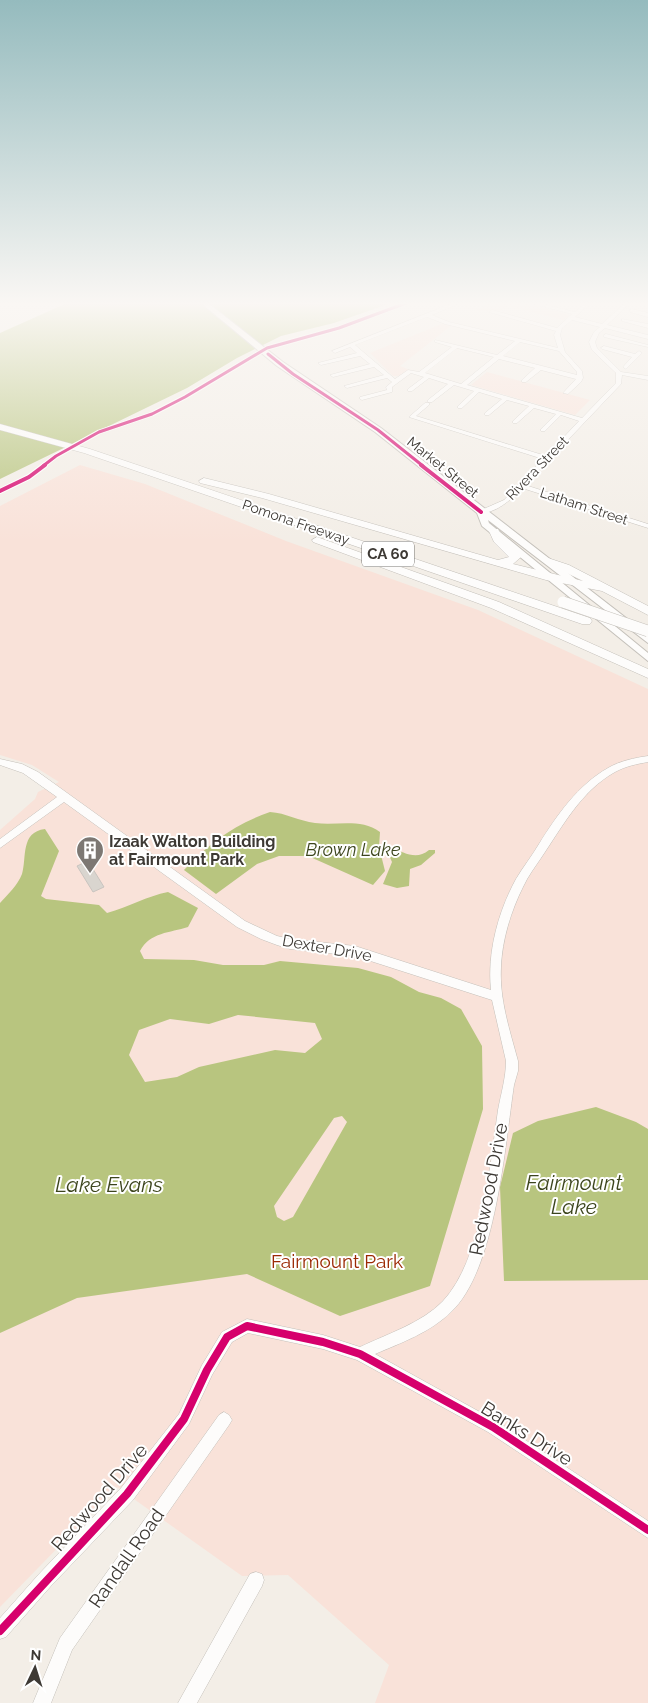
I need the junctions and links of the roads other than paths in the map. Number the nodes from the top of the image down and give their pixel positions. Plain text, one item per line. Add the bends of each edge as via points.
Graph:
1 (306, 382) edge
2 (361, 382) edge
3 (394, 382) edge
4 (420, 382) edge
5 (467, 382) edge
6 (576, 382) edge
7 (619, 382) edge
8 (453, 383) joint
9 (347, 386) dead end
10 (462, 386) junction
11 (410, 390) dead end
12 (478, 390) junction
13 (566, 393) dead end
14 (362, 398) dead end
15 (506, 398) junction
16 (460, 406) dead end
17 (533, 406) junction
18 (560, 413) junction
19 (487, 414) dead end
20 (0, 417) edge
21 (584, 420) junction
22 (514, 422) dead end
23 (0, 427) edge
24 (543, 430) dead end
25 (546, 458) junction
26 (204, 481) junction
27 (190, 486) junction
28 (521, 486) junction
29 (481, 512) junction
30 (648, 526) edge
31 (494, 531) junction
32 (548, 561) junction
33 (497, 563) junction
34 (550, 578) junction
35 (576, 583) junction
36 (602, 588) junction
37 (648, 611) edge
38 (648, 631) edge
39 (648, 641) edge
40 (648, 658) edge
41 (648, 674) edge
42 (648, 759) edge
43 (0, 762) edge
44 (64, 797) junction
45 (0, 844) edge
46 (497, 997) junction
47 (360, 1354) junction
48 (224, 1420) dead end
49 (648, 1530) edge
50 (256, 1580) dead end
51 (0, 1632) edge
52 (42, 1703) edge
53 (187, 1703) edge

1 - 29 main road, Market Street via 378,430
2 - 9 street
3 - 14 street via 389,386 390,391
4 - 11 street
5 - 10 street
6 - 13 street
7 - 21 street, Rivera Street
8 - 10 street
8 - 25 street via 412,417
10 - 12 street
12 - 15 street
12 - 16 street
15 - 17 street
15 - 19 street
17 - 18 street
17 - 22 street
18 - 21 street
18 - 24 street
20 - 26 highway, Pomona Freeway / CA 60
21 - 25 street, Rivera Street
23 - 27 highway, Pomona Freeway / CA 60
25 - 28 street, Rivera Street
26 - 33 highway
26 - 38 highway, Pomona Freeway / CA 60, bridge
27 - 39 highway, Pomona Freeway / CA 60
27 - 41 highway via 208,497 494,605
28 - 29 street, Rivera Street via 501,504
28 - 30 street, Latham Street
29 - 31 main road, Market Street via 485,524
29 - 32 main road, Market Street via 497,520
31 - 33 highway via 498,540 515,557 509,562
31 - 34 main road, Market Street
32 - 35 main road, Market Street
32 - 36 highway
33 - 34 highway
34 - 35 highway
34 - 40 main road, Market Street
35 - 36 highway
35 - 39 main road, Market Street
36 - 37 highway
42 - 46 street, Redwood Drive via 619,765 597,780 575,800 554,829 516,889 505,918 496,958
43 - 44 street, Dexter Drive via 38,776
44 - 45 street
44 - 46 street, Dexter Drive via 241,924 266,938 376,956
46 - 47 street, Redwood Drive via 512,1071 478,1257 449,1306 425,1322
47 - 49 street, Banks Drive via 493,1426
47 - 51 street, Redwood Drive via 323,1342 247,1326 227,1337 184,1419 127,1494
48 - 52 street, Randall Road via 66,1644
50 - 53 street

